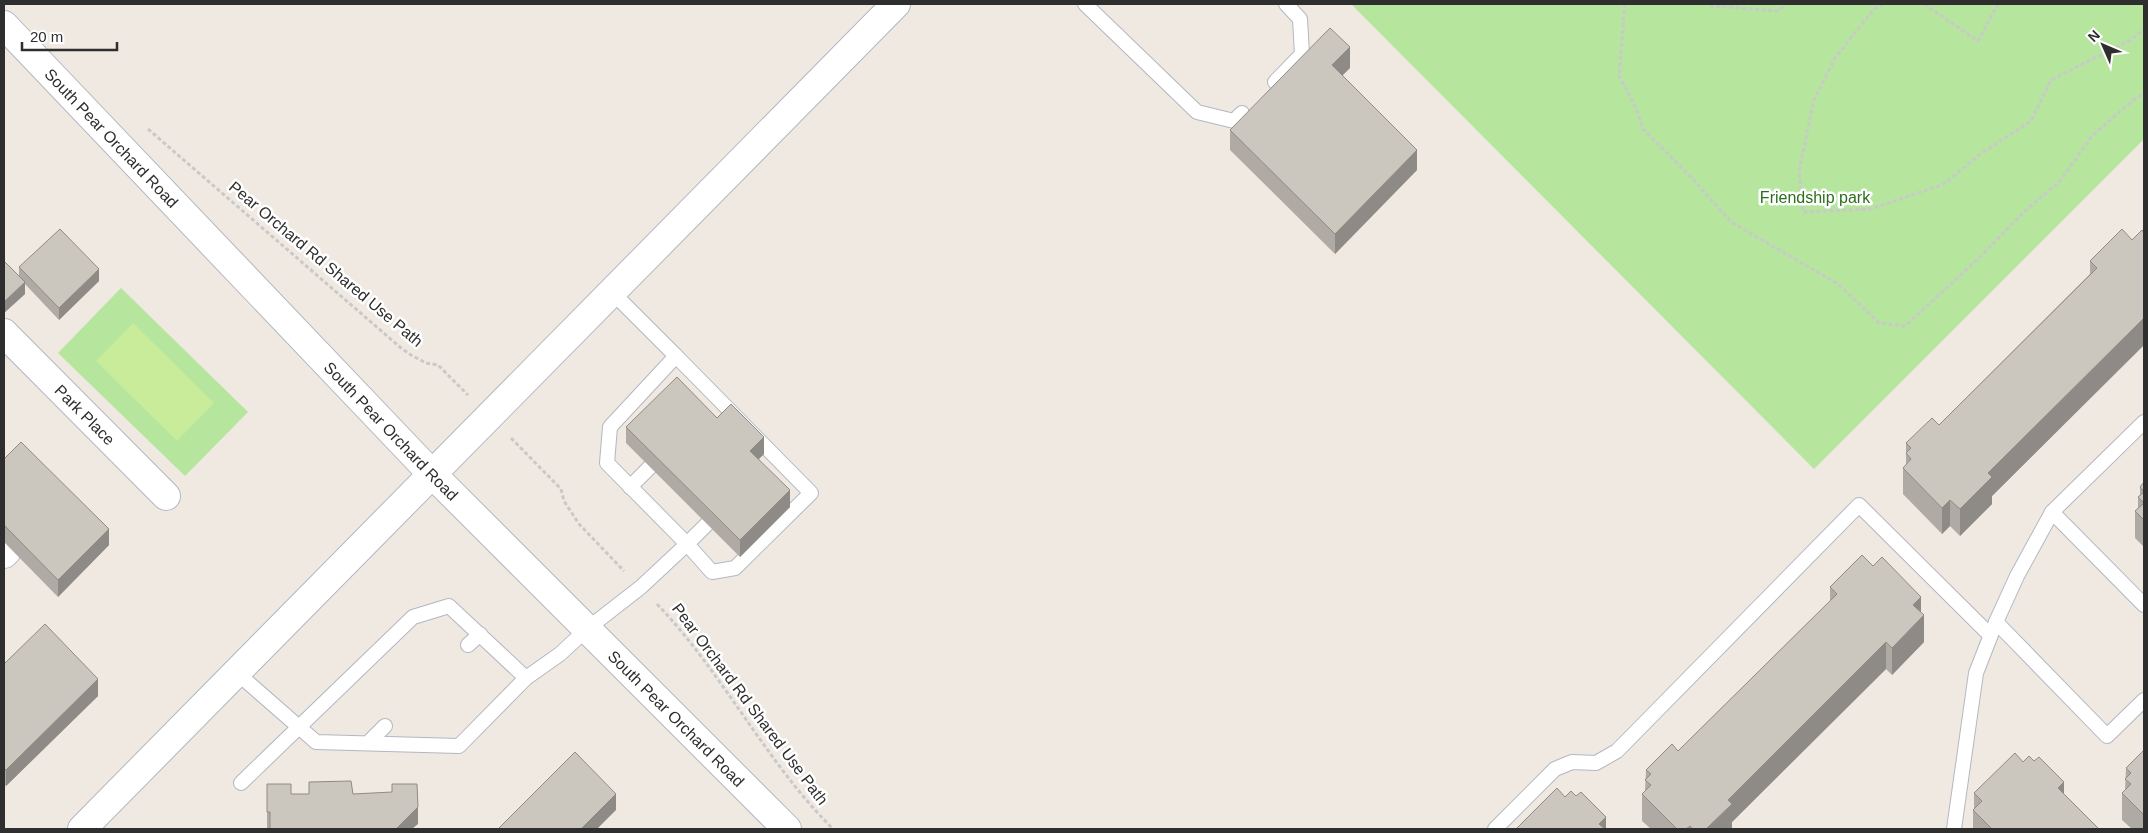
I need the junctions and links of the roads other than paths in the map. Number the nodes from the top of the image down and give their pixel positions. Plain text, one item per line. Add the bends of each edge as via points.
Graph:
1 (896, 4) edge
2 (1085, 4) edge
3 (1286, 4) edge
4 (4, 27) edge
5 (1275, 82) edge
6 (1242, 113) dead end
7 (612, 292) junction
8 (4, 333) edge
9 (676, 356) junction
10 (717, 398) junction
11 (705, 410) edge
12 (2144, 422) edge
13 (777, 458) junction
14 (650, 467) edge
15 (764, 470) edge
16 (432, 474) junction
17 (630, 487) junction
18 (166, 496) dead end
19 (2052, 512) junction
20 (707, 524) edge
21 (687, 544) junction
22 (2144, 605) edge
23 (1996, 622) junction
24 (587, 629) junction
25 (480, 634) junction
26 (1990, 635) junction
27 (468, 645) dead end
28 (236, 672) junction
29 (526, 678) junction
30 (2144, 700) edge
31 (385, 726) dead end
32 (298, 727) junction
33 (368, 743) junction
34 (241, 783) dead end
35 (82, 829) edge
36 (787, 829) edge
37 (1495, 829) edge
38 (1954, 829) edge

1 - 7 street
2 - 6 lane via 1197,112 1234,120
3 - 5 lane via 1300,19 1302,54
4 - 16 street, South Pear Orchard Road
7 - 9 lane
7 - 16 street
8 - 18 street, Park Place
9 - 10 lane
9 - 17 lane via 610,427 608,463
10 - 11 lane
10 - 13 lane
12 - 19 lane
13 - 15 lane
13 - 21 lane via 811,493 735,568 712,572
14 - 17 lane
16 - 24 street, South Pear Orchard Road
16 - 28 street
17 - 21 lane
19 - 22 lane
19 - 23 lane
20 - 21 lane
21 - 24 lane via 641,587
23 - 26 lane
23 - 30 lane via 2107,736
24 - 29 lane via 560,654
24 - 36 street, South Pear Orchard Road
25 - 27 lane
25 - 29 lane
25 - 32 lane via 449,606 413,617
26 - 37 lane via 1859,505 1617,751 1596,763 1572,762 1555,769
26 - 38 lane via 1976,673
28 - 32 lane
28 - 35 street
29 - 33 lane via 459,746
31 - 33 lane
32 - 33 lane via 316,742
32 - 34 lane

